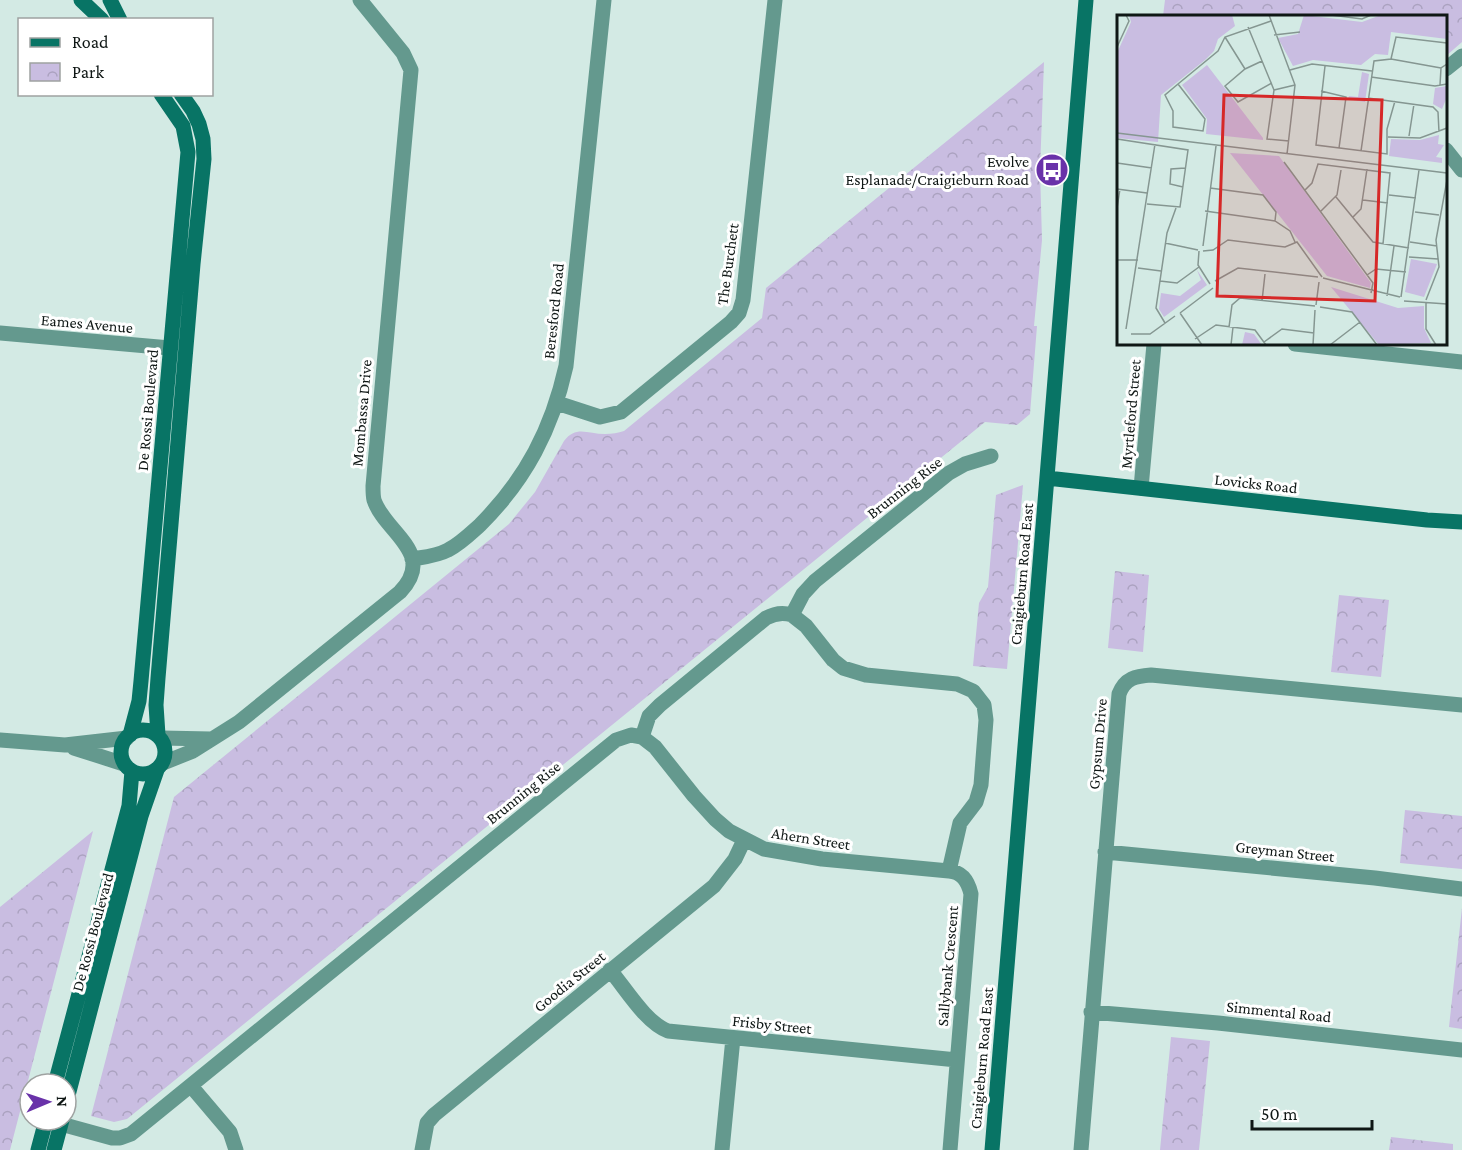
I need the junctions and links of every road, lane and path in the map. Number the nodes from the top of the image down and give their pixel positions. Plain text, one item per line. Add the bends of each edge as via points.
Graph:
1 (81, 0) edge
2 (110, 0) edge
3 (360, 0) edge
4 (604, 0) edge
5 (775, 0) edge
6 (1086, 0) edge
7 (100, 18) edge
8 (119, 18) edge
9 (1462, 56) edge
10 (1447, 68) edge
11 (162, 96) edge
12 (182, 96) edge
13 (1447, 151) edge
14 (1462, 170) edge
15 (0, 333) edge
16 (1154, 345) edge
17 (1304, 345) edge
18 (170, 348) junction
19 (1462, 362) edge
20 (557, 403) junction
21 (991, 456) dead end
22 (1047, 478) junction
23 (1141, 488) junction
24 (1462, 522) edge
25 (412, 559) junction
26 (792, 615) junction
27 (1462, 705) edge
28 (128, 736) junction
29 (159, 737) junction
30 (642, 737) junction
31 (211, 739) junction
32 (0, 740) edge
33 (65, 745) junction
34 (128, 767) junction
35 (160, 767) junction
36 (744, 840) junction
37 (1105, 852) junction
38 (949, 871) junction
39 (1462, 889) edge
40 (610, 970) junction
41 (1091, 1012) junction
42 (733, 1038) junction
43 (1462, 1050) edge
44 (957, 1060) junction
45 (58, 1072) edge
46 (74, 1072) edge
47 (191, 1086) junction
48 (78, 1128) edge
49 (49, 1132) edge
50 (55, 1132) edge
51 (38, 1150) edge
52 (54, 1150) edge
53 (236, 1150) edge
54 (422, 1150) edge
55 (722, 1150) edge
56 (950, 1150) edge
57 (992, 1150) edge
58 (1080, 1150) edge

1 - 7 street
2 - 8 street
3 - 25 street, Mombassa Drive via 403,53 411,70 373,486 379,510 408,547
4 - 20 street, Beresford Road via 566,366
5 - 20 street, The Burchett via 744,300 739,313 621,412 600,417
6 - 22 street, Craigieburn Road East
9 - 10 street
11 - 18 street, De Rossi Boulevard via 183,126 188,152
12 - 29 street, De Rossi Boulevard via 199,124 204,159 158,678
13 - 14 street
15 - 18 street, Eames Avenue
16 - 23 street, Myrtleford Street
17 - 19 street
18 - 28 street, De Rossi Boulevard via 139,701
20 - 25 street, Beresford Road via 536,452 488,516 448,550
21 - 26 street, Brunning Rise via 949,473 815,581
22 - 23 street, Lovicks Road
22 - 57 street, Craigieburn Road East
23 - 24 street, Lovicks Road
25 - 31 street via 409,578 400,591 239,722
26 - 30 street via 766,618 660,705 649,716
26 - 38 street via 848,670 957,684 980,698 986,720 981,785 976,802 960,823
27 - 37 street, Gypsum Drive via 1151,675 1127,680 1119,694
28 - 29 street via 144,730
28 - 33 street
28 - 34 street via 121,750
29 - 31 street
29 - 35 street via 165,750
30 - 36 street, Ahern Street via 655,747 715,819
30 - 47 street, Brunning Rise via 631,735 616,740
31 - 35 street
32 - 33 street
33 - 34 street
34 - 35 street via 144,775
34 - 45 street, De Rossi Boulevard via 129,806
35 - 46 street, De Rossi Boulevard via 141,816
36 - 38 street, Ahern Street via 795,856
36 - 40 street, Goodia Street via 714,886
37 - 39 street, Greyman Street
37 - 41 street, Gypsum Drive
38 - 44 street, Sallybank Crescent via 964,878 970,894
40 - 42 street, Frisby Street via 658,1027
40 - 54 street, Goodia Street via 434,1115 427,1123
41 - 43 street, Simmental Road
41 - 58 street, Gypsum Drive
42 - 44 street, Frisby Street
42 - 55 street
44 - 56 street, Sallybank Crescent
47 - 48 street, Brunning Rise via 126,1137 112,1138
47 - 53 street via 230,1132
49 - 51 street
50 - 52 street

